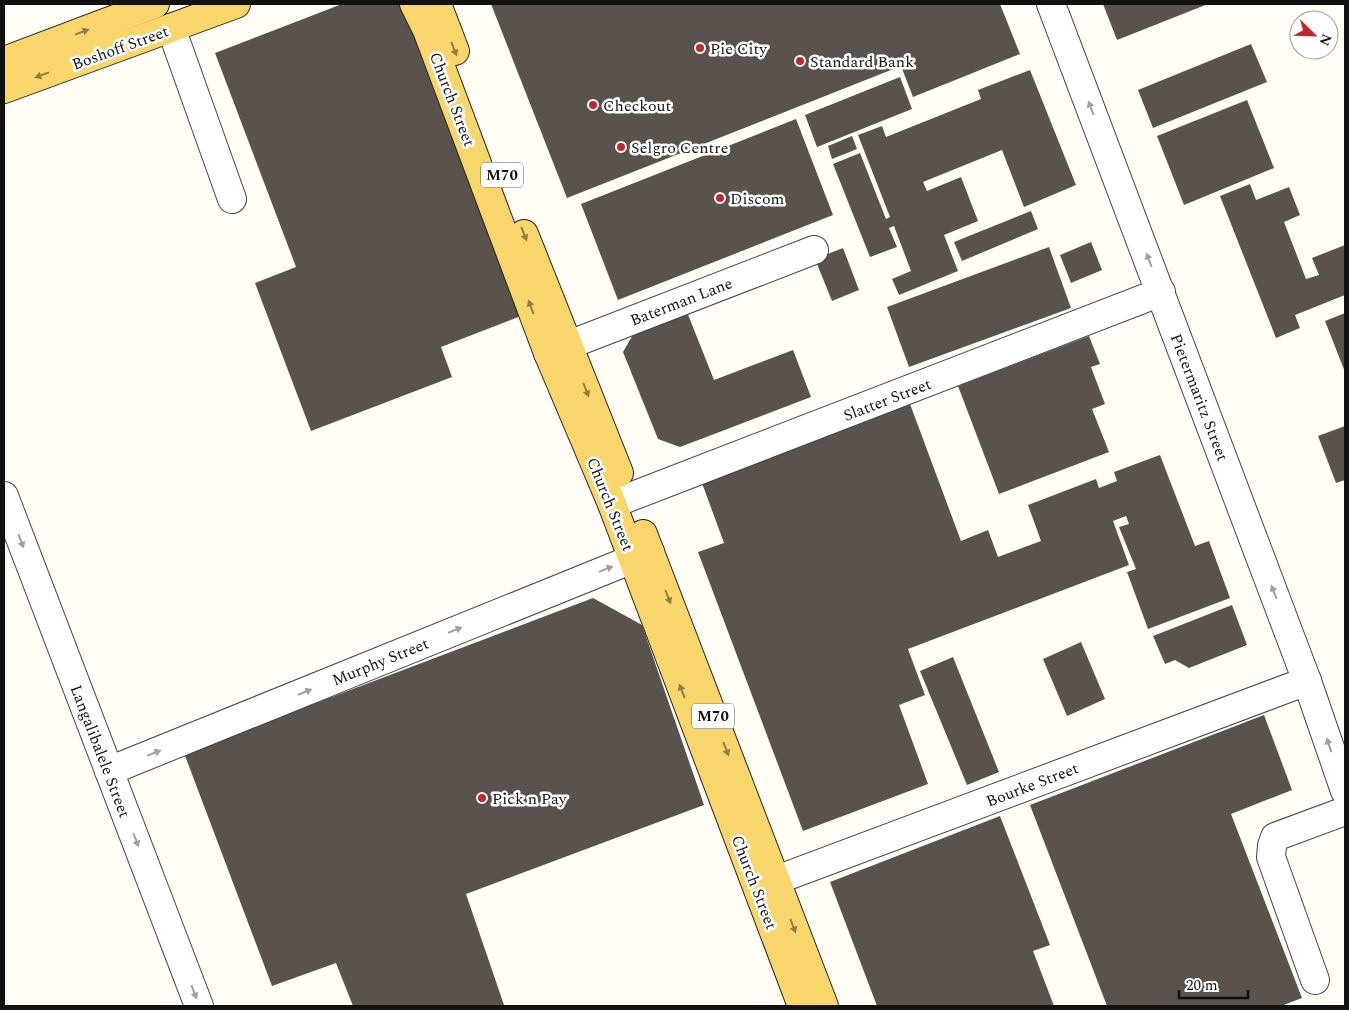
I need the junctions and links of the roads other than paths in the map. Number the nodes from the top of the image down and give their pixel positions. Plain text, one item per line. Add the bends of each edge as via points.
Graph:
1 (155, 4) edge
2 (236, 4) edge
3 (414, 4) edge
4 (437, 4) edge
5 (1051, 4) edge
6 (171, 28) junction
7 (4, 62) edge
8 (4, 89) edge
9 (232, 199) dead end
10 (814, 250) dead end
11 (1161, 292) junction
12 (558, 349) junction
13 (4, 496) edge
14 (620, 501) junction
15 (641, 555) junction
16 (1307, 681) junction
17 (109, 771) junction
18 (1345, 791) edge
19 (1345, 811) edge
20 (767, 884) junction
21 (1315, 980) dead end
22 (199, 1006) edge
23 (802, 1006) edge
24 (824, 1006) edge

7 -> 1 main road, Boshoff Street
2 - 6 main road, Boshoff Street
12 -> 3 main road, Church Street / M70
4 -> 12 main road, Church Street / M70 via 530,250
11 -> 5 street, Pietermaritz Street
6 -> 8 main road, Boshoff Street
6 - 9 street
10 - 12 street, Baterman Lane
11 - 14 street, Slatter Street
16 -> 11 street, Pietermaritz Street
12 - 14 main road, Church Street / M70
13 -> 17 street, Langalibalele Street
14 - 15 main road, Church Street / M70
17 -> 15 street, Murphy Street
15 - 20 main road, Church Street / M70
18 -> 16 street, Pietermaritz Street
16 - 20 street, Bourke Street
17 -> 22 street, Langalibalele Street
19 - 21 street via 1275,838 1272,846 1271,858
20 - 23 main road, Church Street / M70
20 -> 24 main road, Church Street / M70

